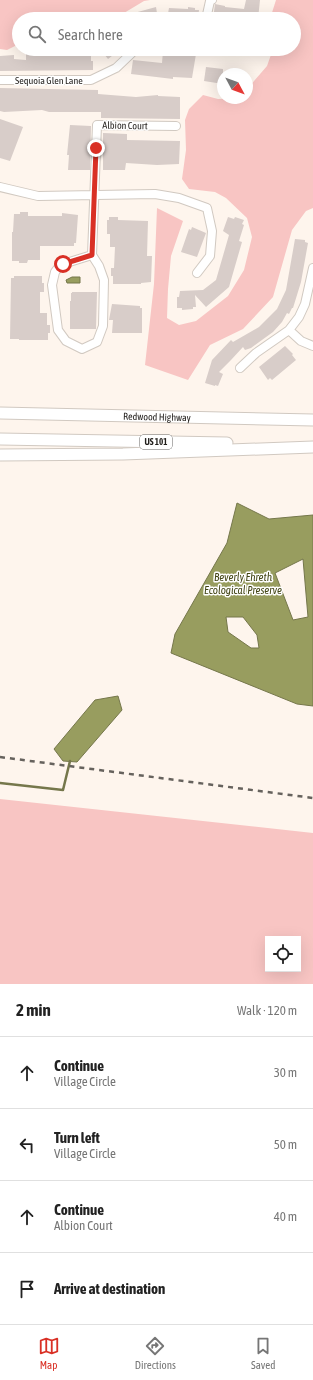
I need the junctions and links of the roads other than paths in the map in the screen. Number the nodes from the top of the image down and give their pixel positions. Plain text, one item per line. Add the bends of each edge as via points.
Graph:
1 (212, 0) edge
2 (208, 12) edge
3 (129, 56) edge
4 (0, 80) edge
5 (176, 126) dead end
6 (0, 186) edge
7 (95, 195) junction
8 (92, 255) junction
9 (197, 273) dead end
10 (313, 273) edge
11 (289, 330) junction
12 (313, 346) edge
13 (240, 368) dead end
14 (0, 413) edge
15 (313, 420) edge
16 (0, 439) edge
17 (313, 446) edge
18 (0, 455) edge

1 - 2 street
3 - 4 street, Sequoia Glen Lane via 116,68 91,80
5 - 7 street, Albion Court via 97,125
6 - 7 street via 38,196
7 - 8 street
7 - 9 street via 155,194 179,198 207,208 212,231 210,256
8 - 8 street via 63,264 55,272 52,285 58,330 66,340 82,349 97,342 103,326 104,280
10 - 11 street via 305,304
11 - 12 street via 301,341
11 - 13 street via 256,353
14 - 15 highway, Redwood Highway
16 - 17 highway, US 101
17 - 18 highway via 123,454

